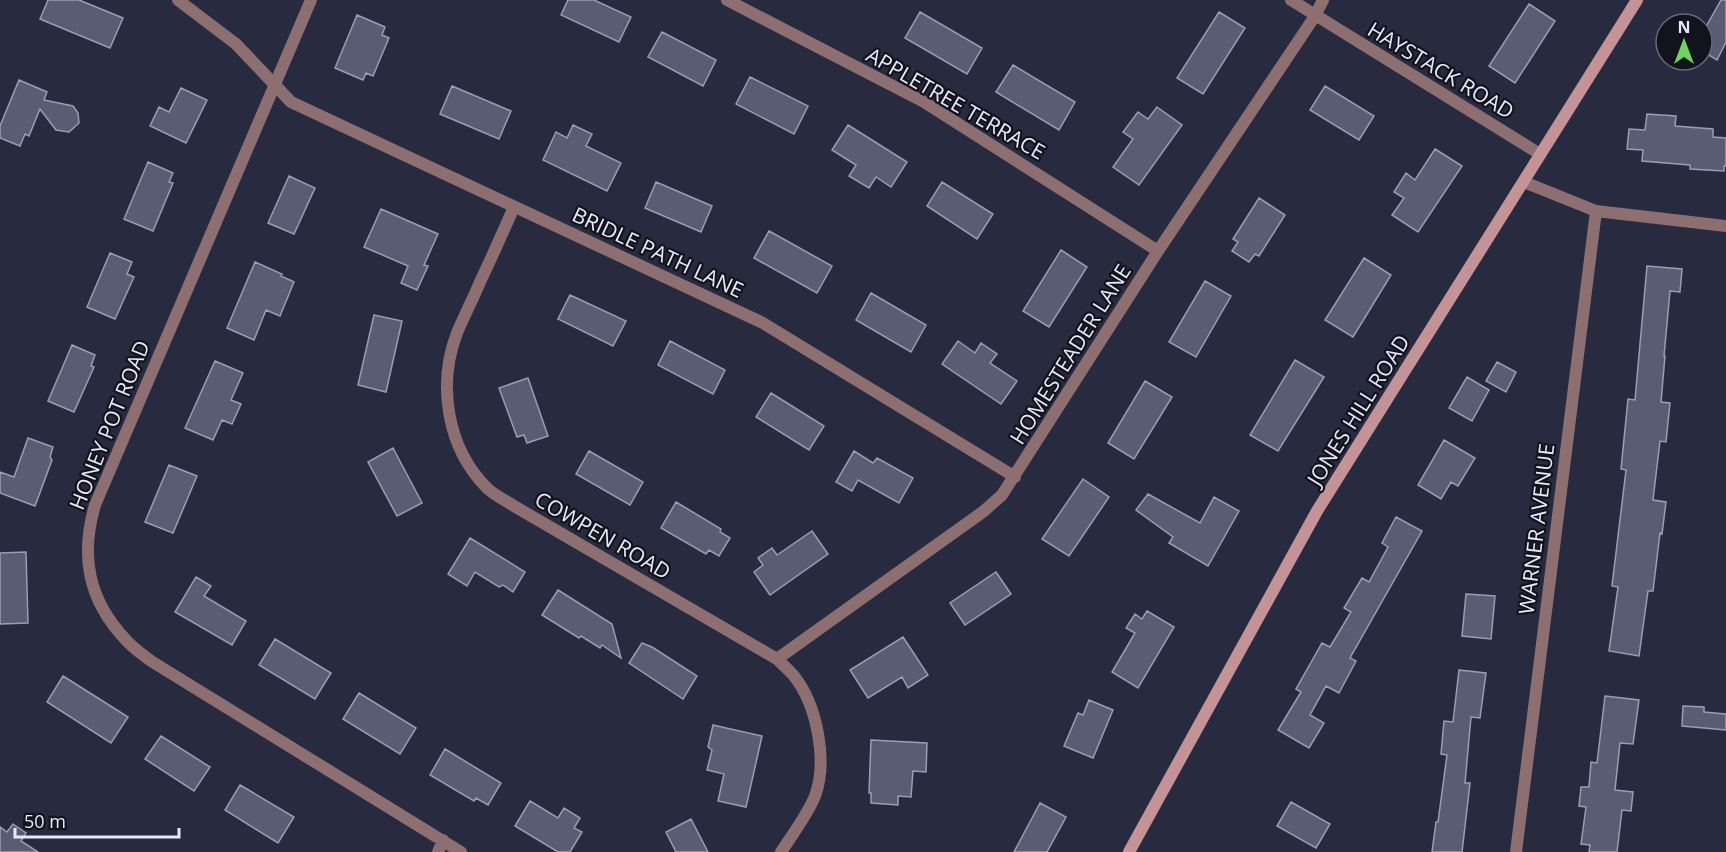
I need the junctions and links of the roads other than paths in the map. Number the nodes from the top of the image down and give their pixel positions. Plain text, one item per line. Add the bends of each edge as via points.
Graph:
1 (178, 0) edge
2 (311, 0) edge
3 (728, 0) edge
4 (1291, 0) edge
5 (1323, 0) edge
6 (1637, 0) edge
7 (1315, 16) junction
8 (274, 85) junction
9 (1540, 154) junction
10 (1524, 182) junction
11 (514, 207) junction
12 (1596, 211) junction
13 (1726, 226) edge
14 (1158, 251) junction
15 (1014, 477) junction
16 (777, 659) junction
17 (440, 846) edge
18 (461, 852) edge
19 (781, 852) edge
20 (1129, 852) edge
21 (1516, 852) edge

1 - 8 street, BRIDLE PATH LANE via 236,44
2 - 8 street, HONEY POT ROAD
3 - 14 street, APPLETREE TERRACE via 924,102
4 - 7 street, HAYSTACK ROAD
5 - 7 street, HOMESTEADER LANE
6 - 9 main road, JONES HILL ROAD
7 - 9 street, HAYSTACK ROAD
7 - 14 street, HOMESTEADER LANE
8 - 11 street, BRIDLE PATH LANE via 291,102
8 - 17 street, HONEY POT ROAD via 95,504 87,542 92,583 109,620 151,661
9 - 10 main road, JONES HILL ROAD
10 - 12 street
10 - 20 main road, JONES HILL ROAD via 1317,511
11 - 15 street, BRIDLE PATH LANE via 763,322
11 - 16 street, COWPEN ROAD via 457,334 450,360 449,414 468,464 488,489 514,506
12 - 13 street
12 - 21 street, WARNER AVENUE
14 - 15 street, HOMESTEADER LANE
15 - 16 street, HOMESTEADER LANE via 984,511
16 - 19 street, COWPEN ROAD via 805,694 819,737 820,758 820,781 814,798
17 - 18 street

